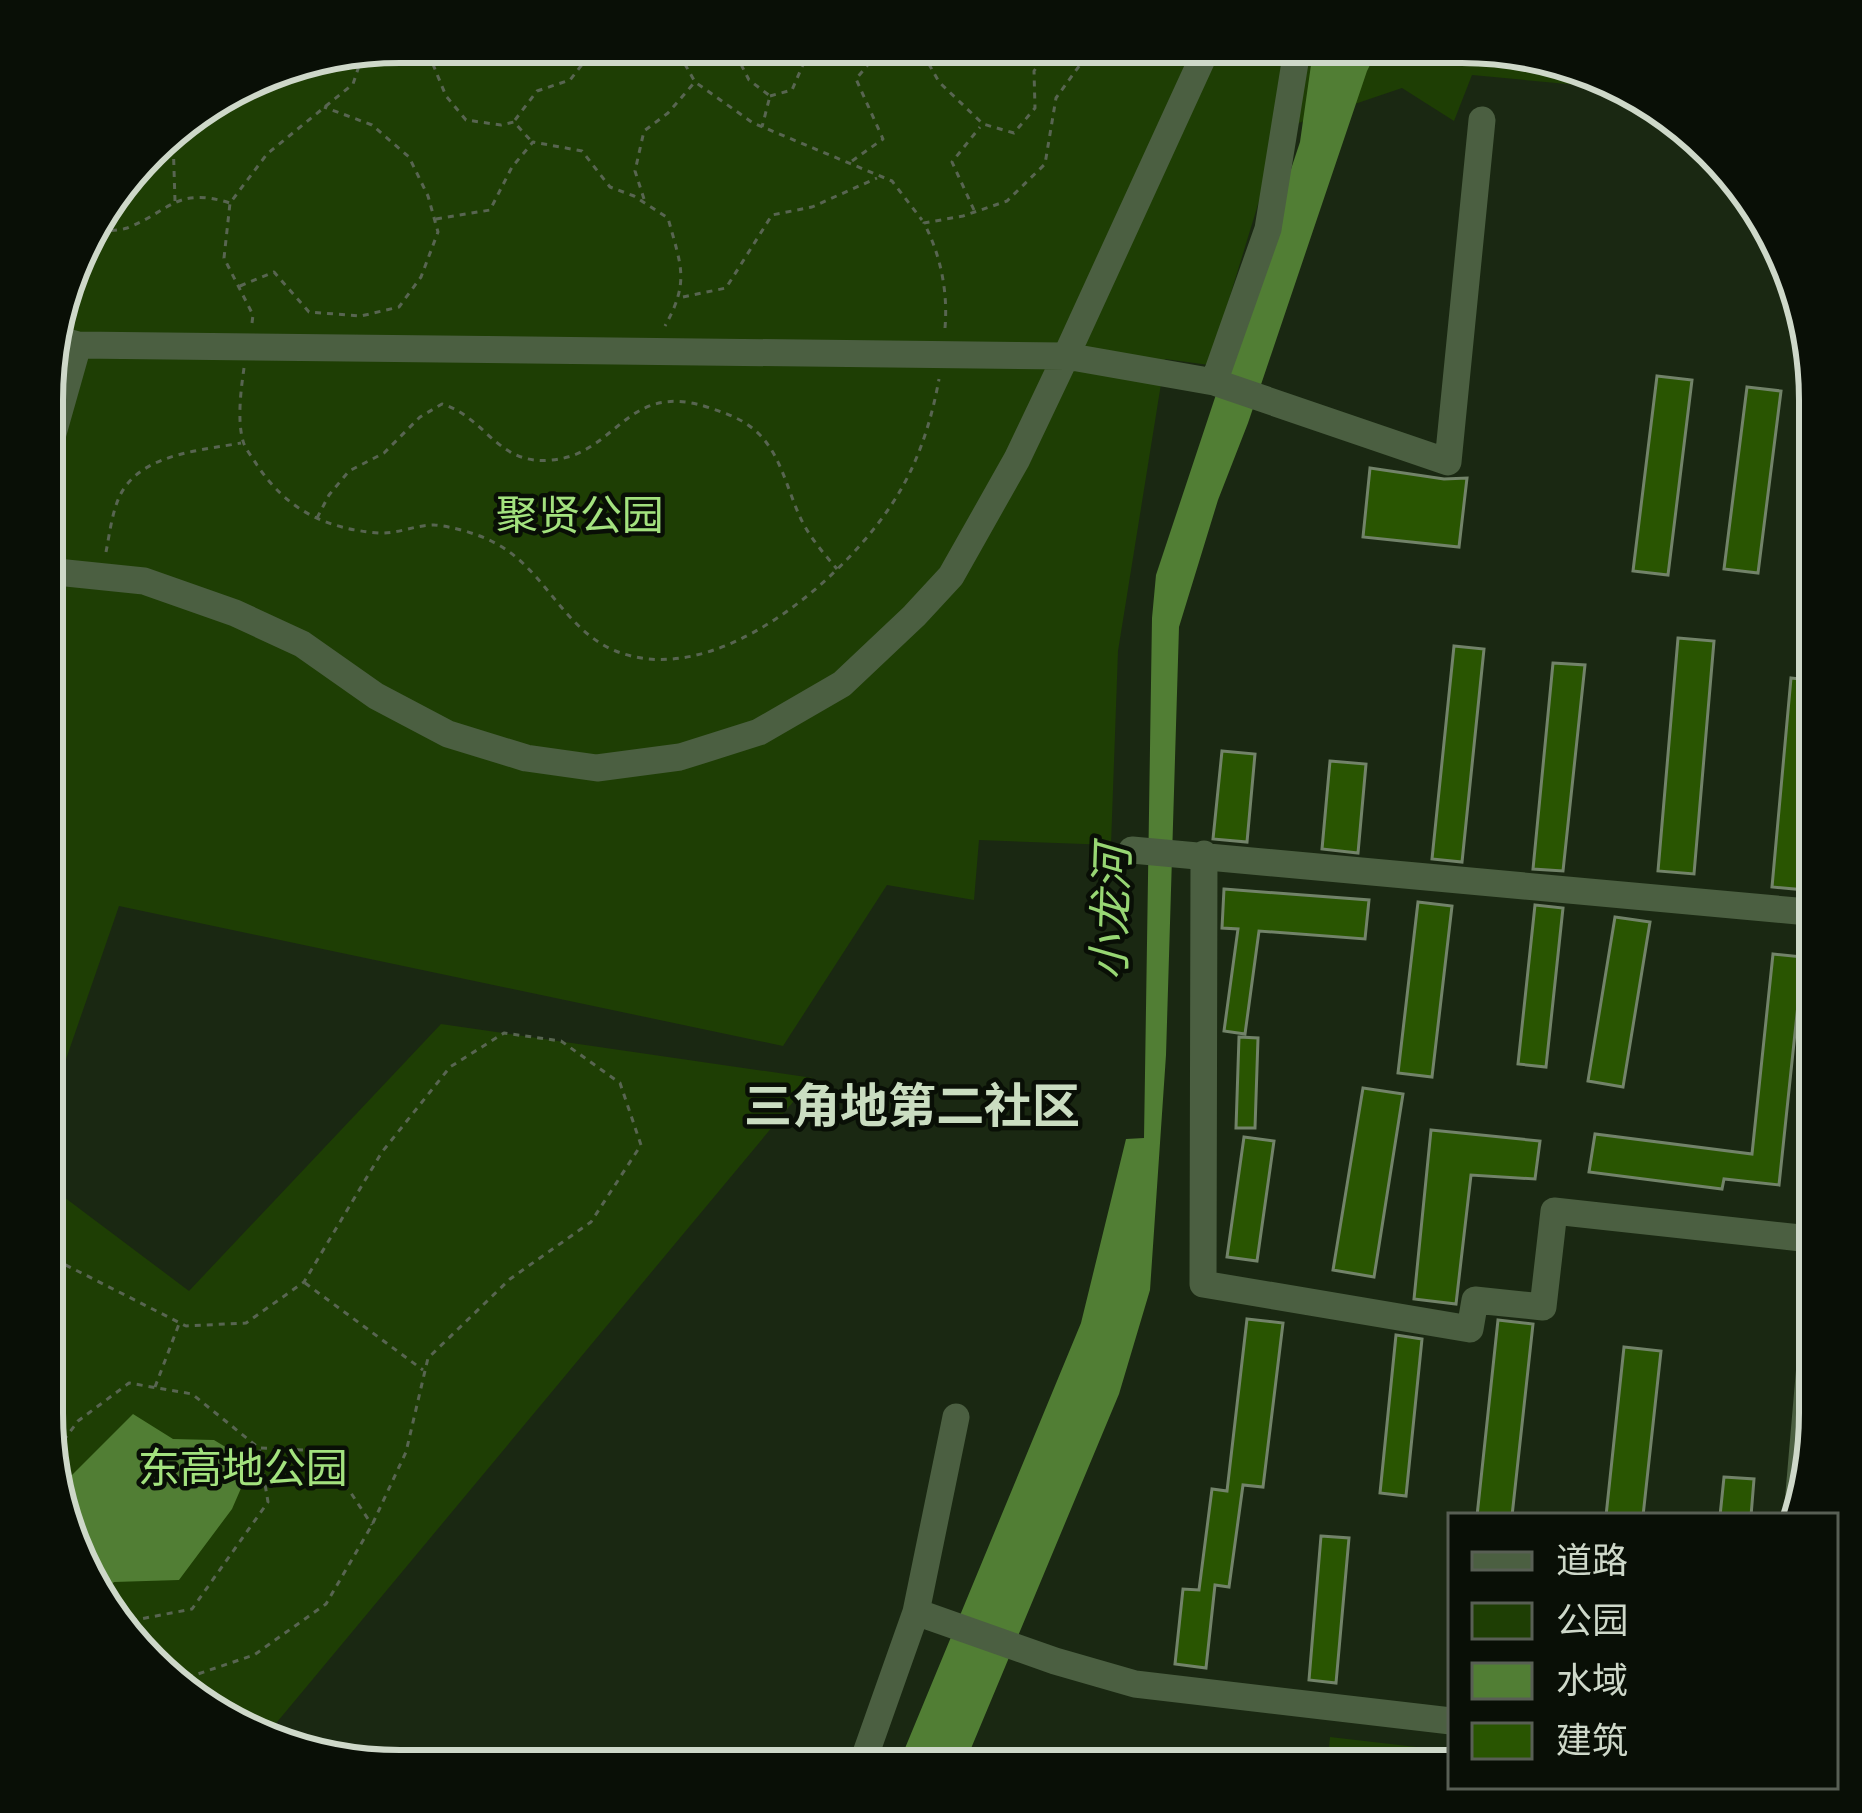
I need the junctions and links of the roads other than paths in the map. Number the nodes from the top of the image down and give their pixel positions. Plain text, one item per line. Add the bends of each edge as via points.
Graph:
1 (1200, 63) edge
2 (1295, 63) edge
3 (1482, 120) dead end
4 (68, 343) edge
5 (78, 345) junction
6 (1066, 356) junction
7 (1214, 382) junction
8 (63, 397) edge
9 (63, 573) edge
10 (1132, 850) dead end
11 (1198, 854) junction
12 (1798, 912) edge
13 (1798, 1238) edge
14 (956, 1417) dead end
15 (925, 1615) junction
16 (1448, 1721) edge
17 (869, 1749) edge

1 - 6 street
2 - 7 street via 1268,229
3 - 7 street via 1448,462
4 - 5 street
5 - 6 street
5 - 8 street
6 - 7 street
6 - 9 street via 951,577 914,616 842,684 759,732 680,757 597,768 506,752 448,734 302,644 235,613 144,581
10 - 11 street
11 - 12 street
11 - 13 street via 1203,1284 1470,1329 1475,1300 1543,1307 1553,1211
14 - 15 street
15 - 16 street via 1136,1684
15 - 17 street

